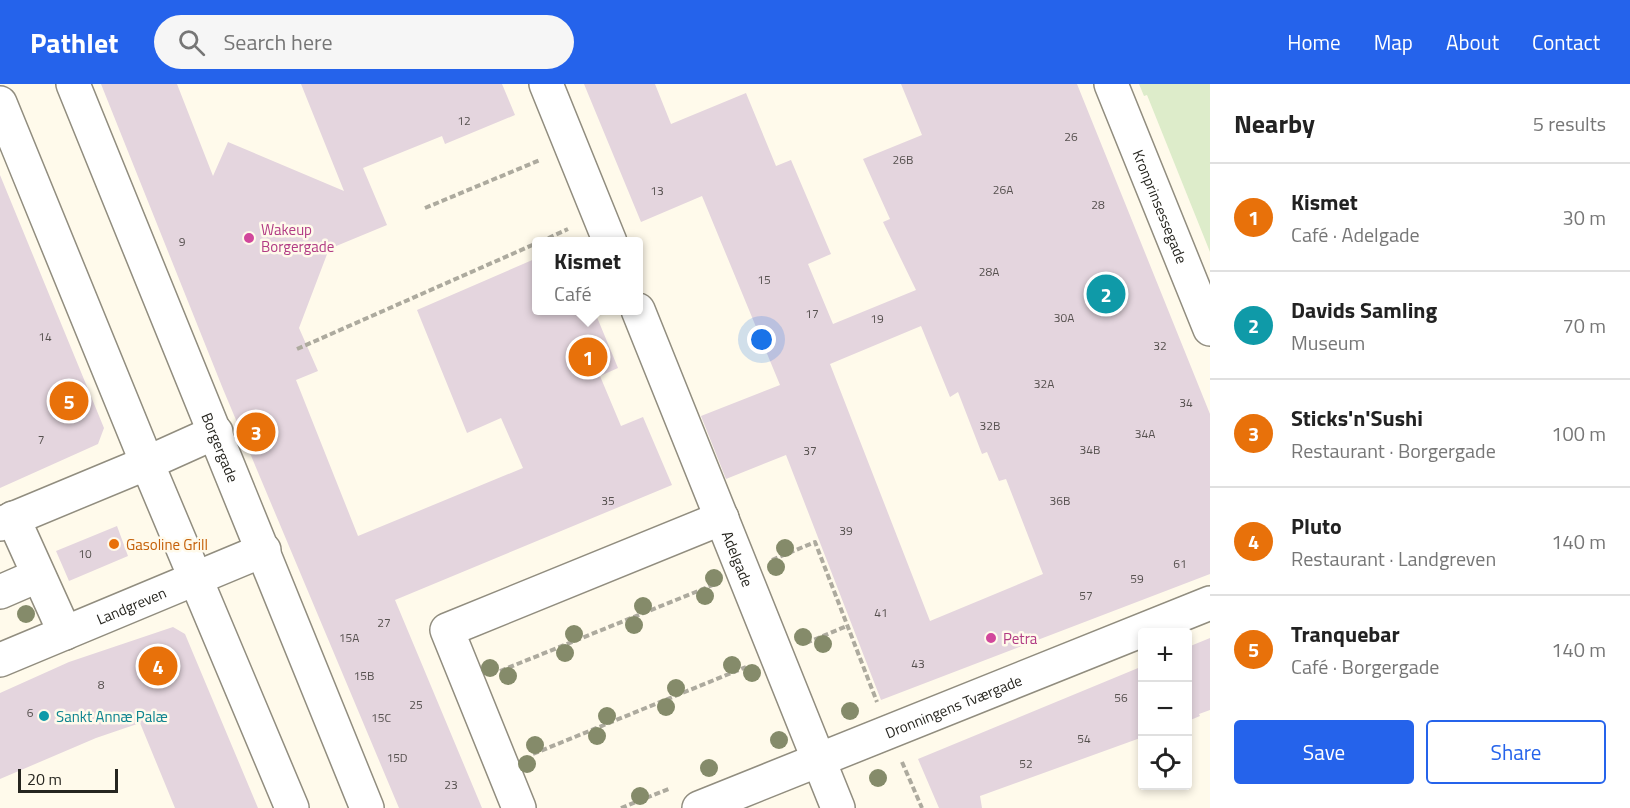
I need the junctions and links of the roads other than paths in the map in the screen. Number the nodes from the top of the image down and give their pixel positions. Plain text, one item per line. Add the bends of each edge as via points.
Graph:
1 (73, 84) edge
2 (546, 84) edge
3 (1111, 84) edge
4 (0, 103) edge
5 (608, 237) edge
6 (640, 315) edge
7 (1210, 329) edge
8 (216, 432) junction
9 (147, 463) junction
10 (722, 518) junction
11 (7, 521) edge
12 (264, 550) junction
13 (38, 576) junction
14 (196, 578) junction
15 (0, 592) edge
16 (1210, 603) edge
17 (64, 633) junction
18 (0, 660) edge
19 (819, 760) junction
20 (291, 808) edge
21 (368, 808) edge
22 (519, 808) edge
23 (699, 808) edge
24 (838, 808) edge

1 - 8 street, Borgergade
2 - 5 street
3 - 7 street, Kronprinsessegade
4 - 9 street
6 - 10 street, Adelgade
8 - 9 street
8 - 12 street, Borgergade
9 - 11 street
9 - 14 street
10 - 19 street, Adelgade
10 - 22 street via 447,630
11 - 13 street
12 - 14 street, Landgreven
12 - 21 street, Borgergade
13 - 15 street
13 - 17 street
14 - 17 street, Landgreven
14 - 20 street
16 - 19 street, Dronningens Tværgade
17 - 18 street, Landgreven
19 - 23 street, Dronningens Tværgade
19 - 24 street, Adelgade

